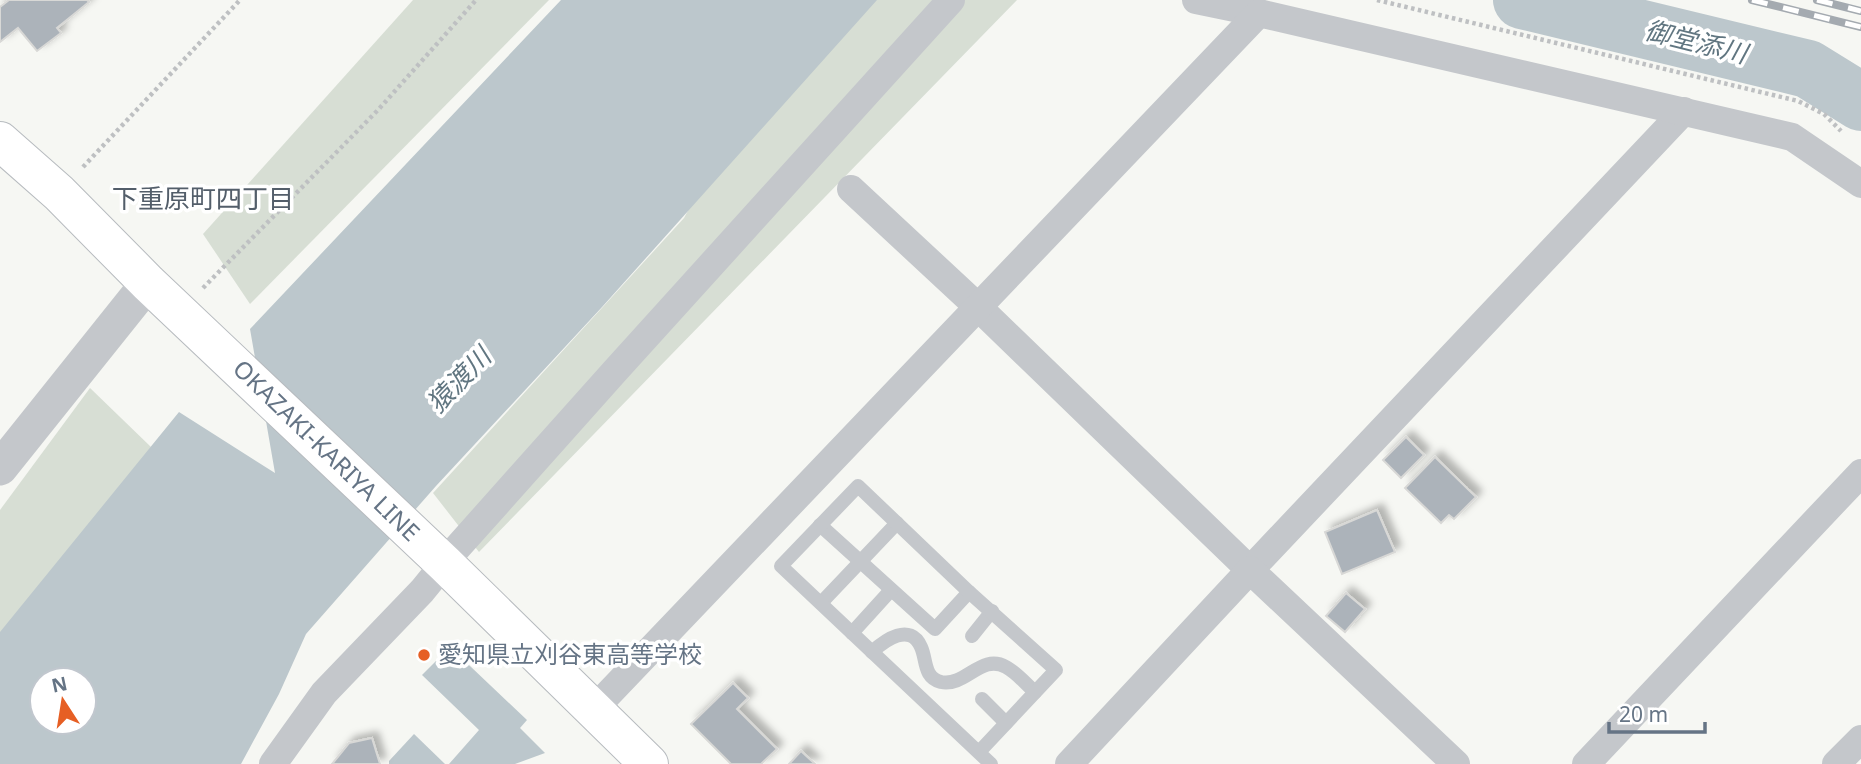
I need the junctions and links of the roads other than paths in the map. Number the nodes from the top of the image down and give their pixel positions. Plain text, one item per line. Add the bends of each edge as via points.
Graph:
1 (951, 0) edge
2 (1196, 0) edge
3 (1259, 13) junction
4 (1684, 111) junction
5 (0, 141) edge
6 (1861, 184) edge
7 (851, 189) dead end
8 (148, 282) junction
9 (978, 307) junction
10 (0, 468) edge
11 (1861, 473) edge
12 (897, 523) junction
13 (820, 525) junction
14 (860, 562) junction
15 (445, 564) junction
16 (1250, 570) junction
17 (891, 590) junction
18 (970, 592) junction
19 (821, 603) junction
20 (992, 611) junction
21 (852, 633) junction
22 (972, 636) dead end
23 (872, 652) junction
24 (1035, 692) junction
25 (982, 699) dead end
26 (593, 710) junction
27 (1006, 723) junction
28 (1861, 739) edge
29 (979, 752) junction
30 (273, 764) edge
31 (649, 764) edge
32 (991, 764) edge
33 (1069, 764) edge
34 (1456, 764) edge
35 (1586, 764) edge
36 (1836, 764) edge

1 - 15 street
2 - 3 street
3 - 4 street
3 - 9 street
4 - 6 street via 1792,137
4 - 16 street
5 - 8 main road, OKAZAKI-KARIYA LINE
7 - 9 street
8 - 10 street
8 - 15 main road, OKAZAKI-KARIYA LINE
9 - 16 street
9 - 26 street
11 - 35 street
12 - 13 lane via 858,486
12 - 14 lane
12 - 18 lane
13 - 14 lane
13 - 19 lane via 781,566
14 - 17 lane
14 - 19 lane
15 - 26 main road, OKAZAKI-KARIYA LINE
15 - 30 street via 324,693
16 - 33 street
16 - 34 street
17 - 18 lane via 935,629
17 - 21 lane
18 - 20 lane
19 - 21 lane
20 - 22 lane
20 - 24 lane via 1056,670
21 - 23 lane
23 - 24 lane via 887,638 906,635 916,639 930,676 940,681 965,678 972,670 993,664 1005,666
23 - 29 lane
24 - 27 lane
25 - 27 lane
26 - 31 main road, OKAZAKI-KARIYA LINE
27 - 29 lane
28 - 36 street
29 - 32 lane

